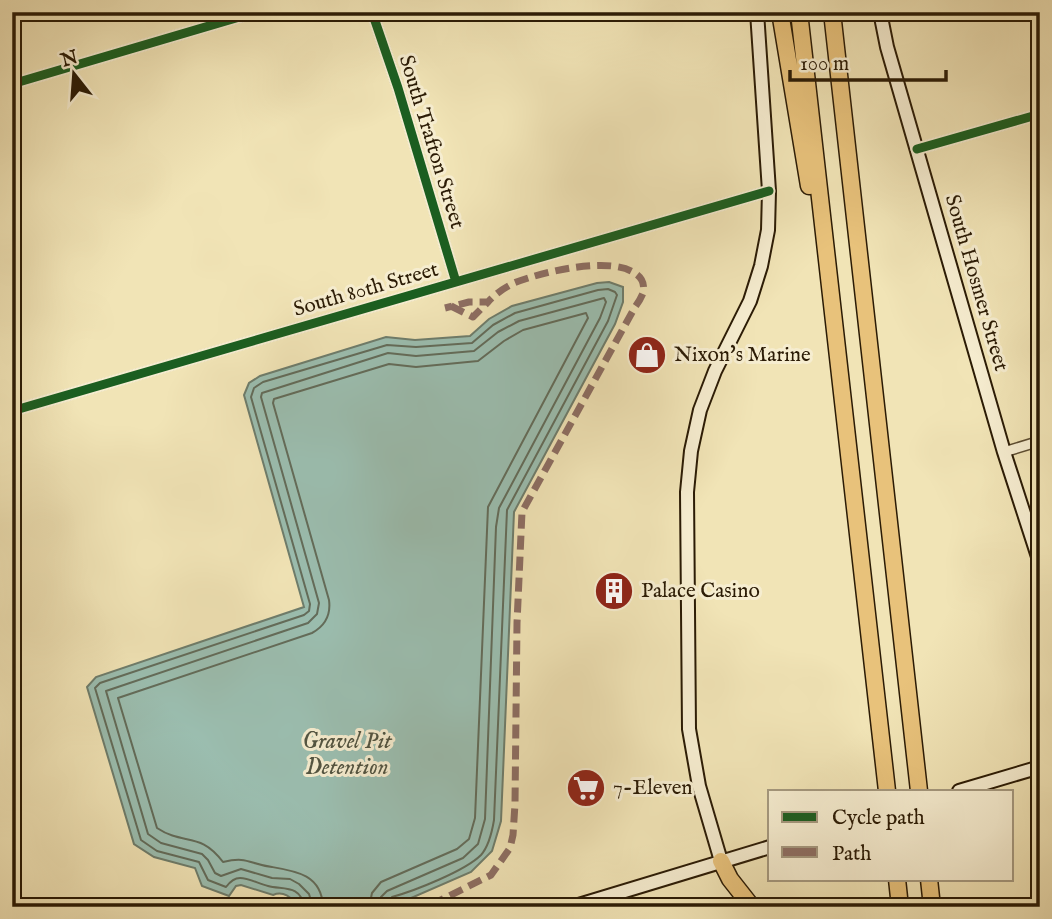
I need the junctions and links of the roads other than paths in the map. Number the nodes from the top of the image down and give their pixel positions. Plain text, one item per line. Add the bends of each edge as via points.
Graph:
1 (256, 12) edge
2 (372, 12) edge
3 (757, 12) edge
4 (780, 12) edge
5 (799, 12) edge
6 (832, 12) edge
7 (880, 12) edge
8 (12, 84) edge
9 (1040, 114) edge
10 (917, 149) junction
11 (769, 191) junction
12 (456, 282) junction
13 (834, 326) junction
14 (12, 411) edge
15 (1040, 441) edge
16 (1004, 452) junction
17 (1040, 563) edge
18 (1040, 767) edge
19 (887, 790) edge
20 (919, 790) edge
21 (962, 790) edge
22 (768, 848) edge
23 (721, 861) junction
24 (897, 880) edge
25 (929, 880) edge
26 (572, 907) edge
27 (752, 907) edge
28 (900, 907) edge
29 (932, 907) edge

1 - 8 street
2 - 12 street, South Trafton Street
3 - 11 main road
4 - 13 highway
5 - 13 highway
6 - 20 highway
7 - 10 main road, South Hosmer Street
9 - 10 street
10 - 16 main road, South Hosmer Street
11 - 12 street, South 80th Street
11 - 23 main road via 768,230 757,284 707,390 688,471 689,729 699,786
12 - 14 street, South 80th Street
13 - 19 highway
15 - 16 street
16 - 17 main road, South Hosmer Street
18 - 21 main road
22 - 23 main road
23 - 26 main road
23 - 27 highway
24 - 28 highway
25 - 29 highway

